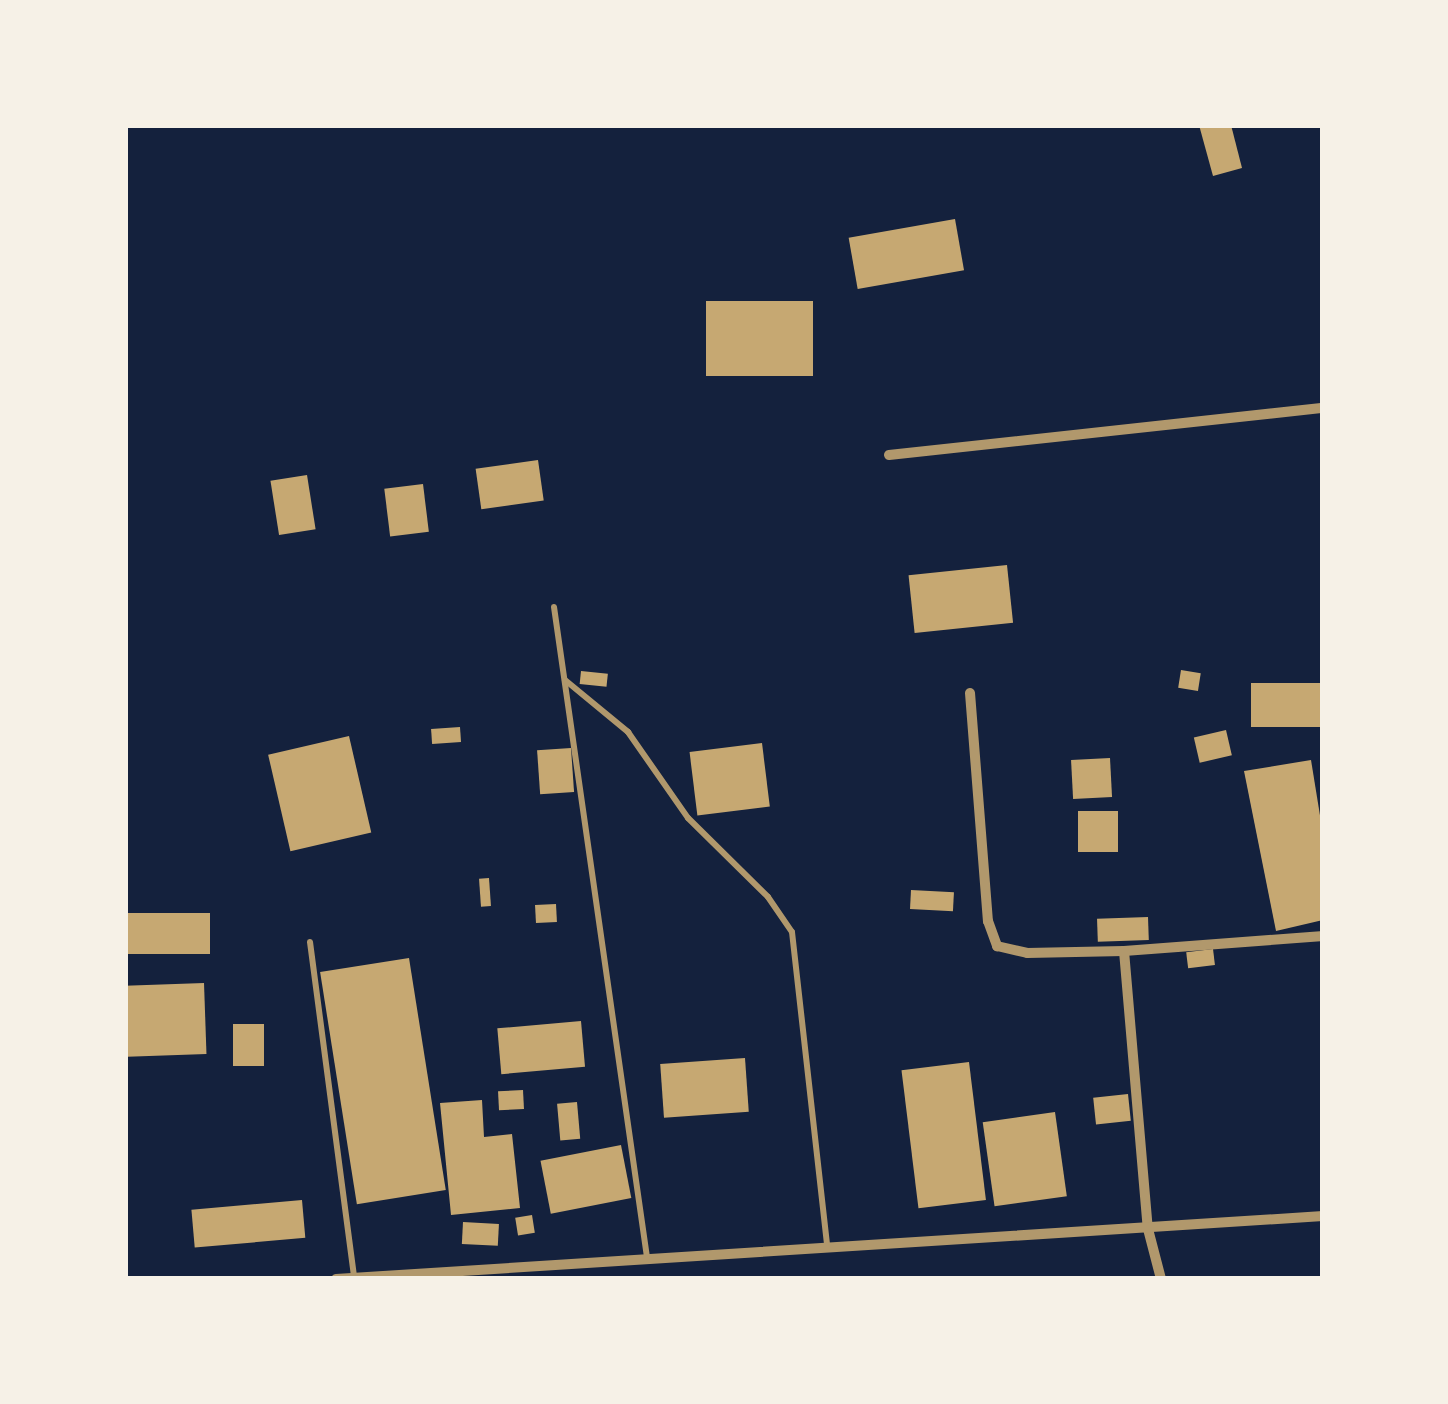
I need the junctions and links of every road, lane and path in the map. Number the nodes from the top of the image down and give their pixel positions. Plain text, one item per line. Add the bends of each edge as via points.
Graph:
1 (1323, 408) edge
2 (889, 455) dead end
3 (554, 607) dead end
4 (565, 680) junction
5 (970, 693) dead end
6 (1323, 936) edge
7 (310, 942) dead end
8 (1124, 951) junction
9 (1323, 1216) edge
10 (1148, 1229) junction
11 (827, 1244) junction
12 (647, 1257) junction
13 (463, 1275) edge
14 (354, 1278) edge
15 (336, 1279) edge
16 (1161, 1279) edge

1 - 2 street
3 - 4 lane
4 - 11 lane via 628,732 688,818 768,897 792,932
4 - 12 lane
5 - 8 street via 988,921 997,946 1026,953
6 - 8 street
7 - 14 lane
8 - 10 street
9 - 10 street
10 - 11 street
10 - 16 street
11 - 12 street
12 - 13 street
13 - 14 street
14 - 15 street

